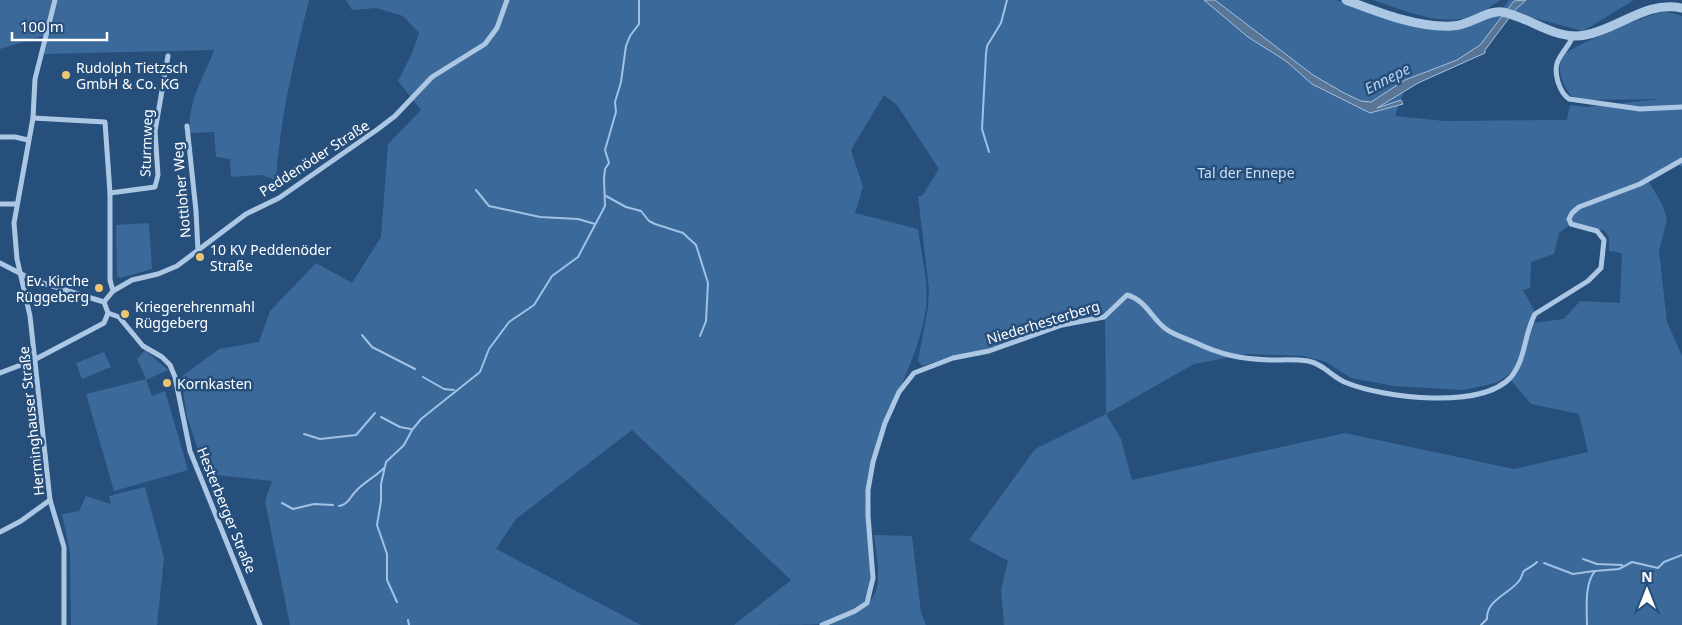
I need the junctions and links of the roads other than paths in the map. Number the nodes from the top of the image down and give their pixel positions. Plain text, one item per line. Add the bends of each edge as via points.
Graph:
1 (55, 0) edge
2 (507, 0) edge
3 (1346, 0) edge
4 (1682, 8) edge
5 (1573, 36) junction
6 (168, 56) dead end
7 (1682, 107) edge
8 (32, 118) junction
9 (187, 126) dead end
10 (0, 137) edge
11 (28, 140) junction
12 (1682, 160) edge
13 (110, 193) junction
14 (0, 204) edge
15 (16, 204) junction
16 (198, 251) junction
17 (0, 263) edge
18 (20, 274) junction
19 (113, 291) junction
20 (104, 302) junction
21 (108, 313) junction
22 (34, 360) junction
23 (0, 373) edge
24 (50, 500) junction
25 (0, 532) edge
26 (64, 625) edge
27 (260, 625) edge
28 (822, 625) edge

1 - 8 street, Herminghauser Straße via 35,79
2 - 16 street, Peddenöder Straße via 497,28 485,44 432,77 378,129 279,198 246,214
3 - 5 street via 1435,26 1467,24 1493,12 1503,12
4 - 5 street via 1651,8 1600,30
5 - 7 street via 1558,58 1556,67 1561,88 1569,98 1640,109
6 - 13 street, Sturmweg via 155,131 158,175 155,187
8 - 11 street, Herminghauser Straße
8 - 13 street via 106,122
9 - 16 street, Nottloher Weg
10 - 11 street
11 - 15 street, Herminghauser Straße
12 - 28 street, Niederhesterberg via 1640,184 1579,207 1572,213 1571,224 1598,231 1604,240 1601,268 1588,281 1535,314 1523,353 1511,376 1500,386 1480,393 1456,398 1391,394 1345,382 1322,366 1308,361 1218,354 1167,330 1143,304 1127,295 1104,317 1062,326 989,351 953,358 914,373 899,392 873,462 868,490 873,587 867,603
13 - 19 street via 109,273
14 - 15 street
15 - 18 street, Herminghauser Straße via 14,223
16 - 19 street, Peddenöder Straße via 177,266 132,280
17 - 18 street
18 - 20 street
18 - 22 street, Herminghauser Straße via 30,316
19 - 20 street, Peddenöder Straße
20 - 21 street
21 - 22 street via 104,323
21 - 27 street, Hesterberger Straße via 119,316 143,346 170,365 190,450
22 - 23 street
22 - 24 street, Herminghauser Straße
24 - 25 street
24 - 26 street, Herminghauser Straße via 64,547

